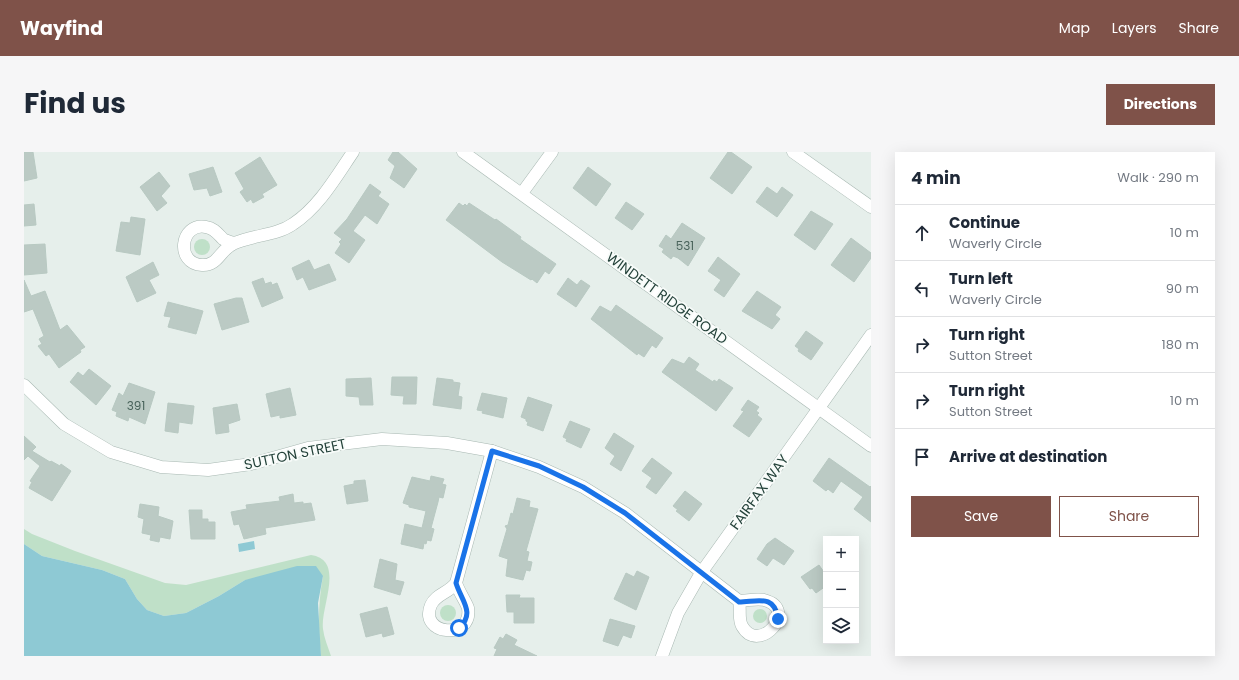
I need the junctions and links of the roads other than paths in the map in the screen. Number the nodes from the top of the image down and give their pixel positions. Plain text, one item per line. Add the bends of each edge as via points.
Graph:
1 (353, 152) edge
2 (463, 152) edge
3 (552, 152) edge
4 (793, 152) edge
5 (522, 193) junction
6 (871, 207) edge
7 (234, 243) dead end
8 (871, 335) edge
9 (24, 386) edge
10 (819, 408) junction
11 (871, 446) edge
12 (492, 451) junction
13 (701, 573) junction
14 (456, 583) dead end
15 (739, 602) dead end
16 (662, 656) edge

1 - 7 street via 323,197 293,225
2 - 5 street, WINDETT RIDGE ROAD
3 - 5 street
4 - 6 street
5 - 10 street, WINDETT RIDGE ROAD
8 - 10 street, FAIRFAX WAY
9 - 12 street, SUTTON STREET via 64,424 111,452 161,466 215,469 251,464 308,448 382,439 447,443
10 - 11 street, WINDETT RIDGE ROAD
10 - 13 street, FAIRFAX WAY
12 - 13 street, SUTTON STREET via 539,466 583,487 625,513
12 - 14 street
13 - 15 street, SUTTON STREET
13 - 16 street, FAIRFAX WAY via 678,613

